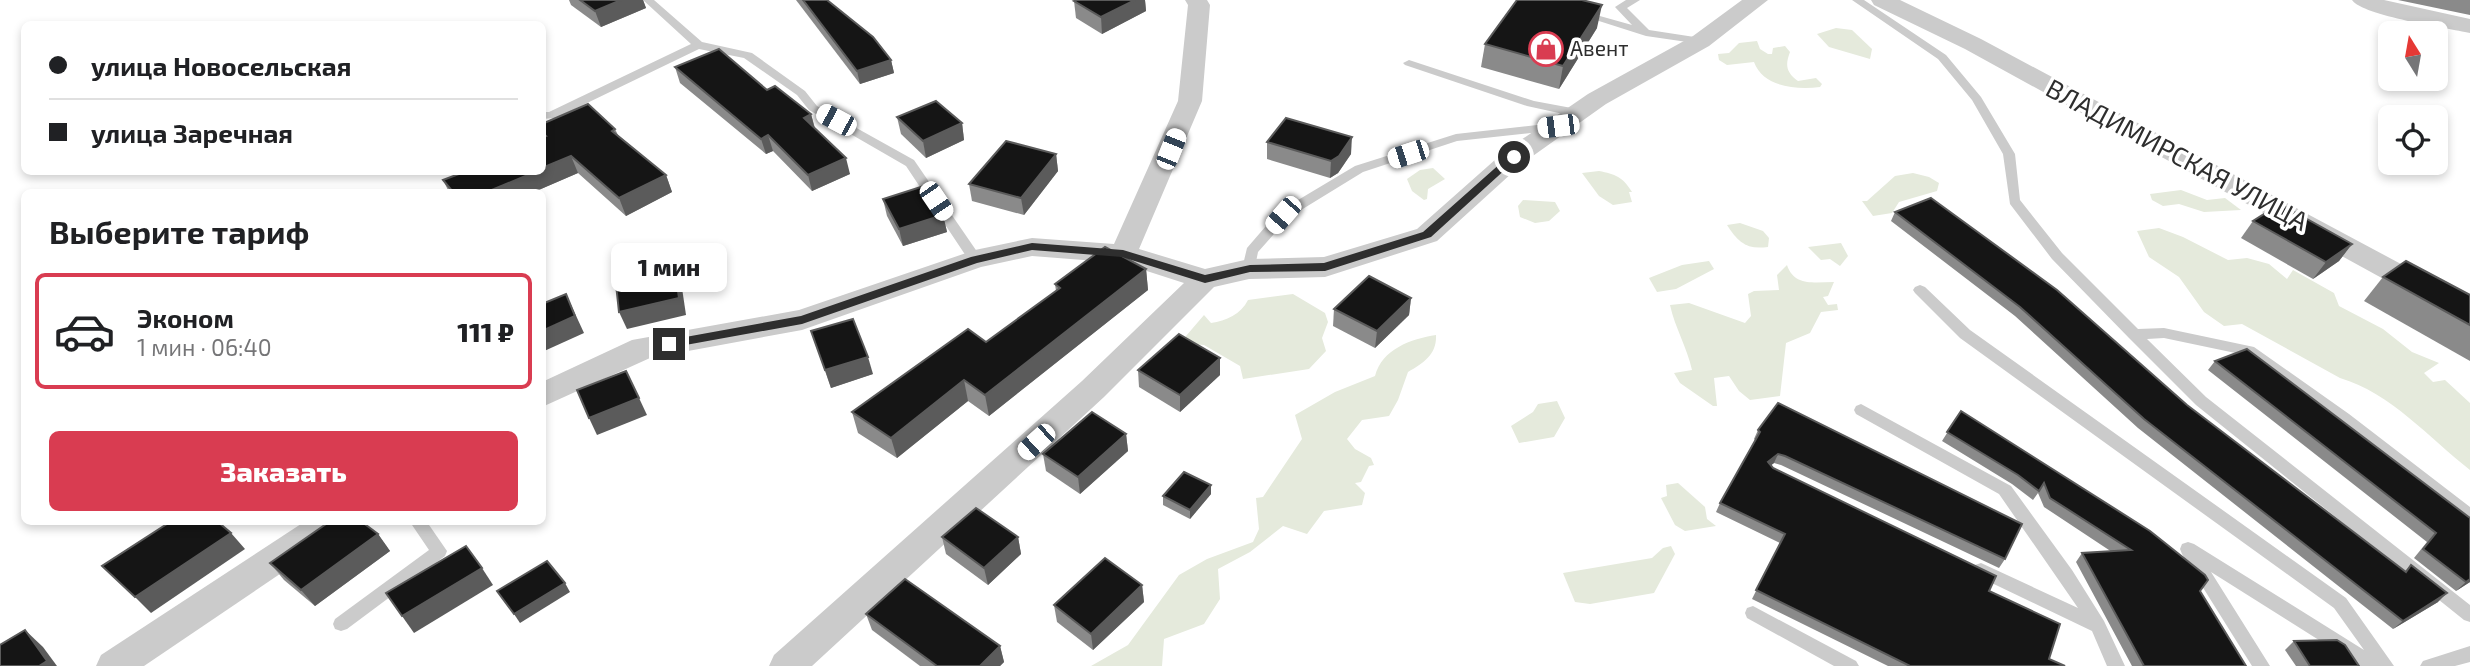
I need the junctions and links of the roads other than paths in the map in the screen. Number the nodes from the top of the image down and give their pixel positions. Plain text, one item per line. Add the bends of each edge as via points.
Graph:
1 (648, 0) edge
2 (1196, 0) edge
3 (1635, 0) edge
4 (1757, 0) edge
5 (1857, 0) edge
6 (1882, 0) edge
7 (2363, 0) edge
8 (1618, 4) edge
9 (1572, 11) edge
10 (2470, 26) edge
11 (1646, 33) junction
12 (1701, 41) junction
13 (698, 45) junction
14 (1409, 62) dead end
15 (546, 116) edge
16 (1567, 120) junction
17 (1123, 254) junction
18 (975, 260) junction
19 (1250, 269) junction
20 (1205, 279) junction
21 (1920, 290) dead end
22 (2470, 314) edge
23 (2134, 334) junction
24 (546, 394) edge
25 (1861, 410) dead end
26 (2470, 516) edge
27 (326, 525) edge
28 (420, 525) edge
29 (1961, 560) edge
30 (1753, 613) dead end
31 (2470, 615) edge
32 (341, 624) dead end
33 (2098, 626) junction
34 (2470, 654) edge
35 (114, 666) edge
36 (787, 666) edge
37 (1850, 666) edge
38 (2116, 666) edge
39 (2261, 666) edge
40 (2375, 666) edge
41 (2385, 666) edge
42 (2429, 666) edge

1 - 13 lane
2 - 17 street via 1190,101
3 - 8 lane
4 - 12 street
5 - 23 lane via 1942,57 1960,78 2009,154 2014,201 2057,256
6 - 22 street, ВЛАДИМИРСКАЯ УЛИЦА via 1985,50
7 - 10 street
8 - 11 lane
9 - 11 lane
11 - 12 lane
12 - 16 street
13 - 15 lane
13 - 18 lane via 748,55 801,93 813,108 910,163
14 - 16 lane
16 - 19 street via 1504,165 1427,235 1325,267
16 - 19 lane via 1456,138 1359,169 1283,215 1252,251
17 - 18 street via 1032,247
17 - 20 street
18 - 24 street via 802,320 643,348
19 - 20 street
20 - 36 street via 1093,389
21 - 41 lane via 1965,334 2340,603
23 - 26 lane via 2164,333 2249,351
23 - 31 lane via 2201,401
25 - 33 lane via 2005,490
27 - 35 street
28 - 32 lane via 439,551
29 - 33 lane
30 - 37 lane
33 - 38 lane
34 - 42 lane
39 - 40 lane via 2188,549

